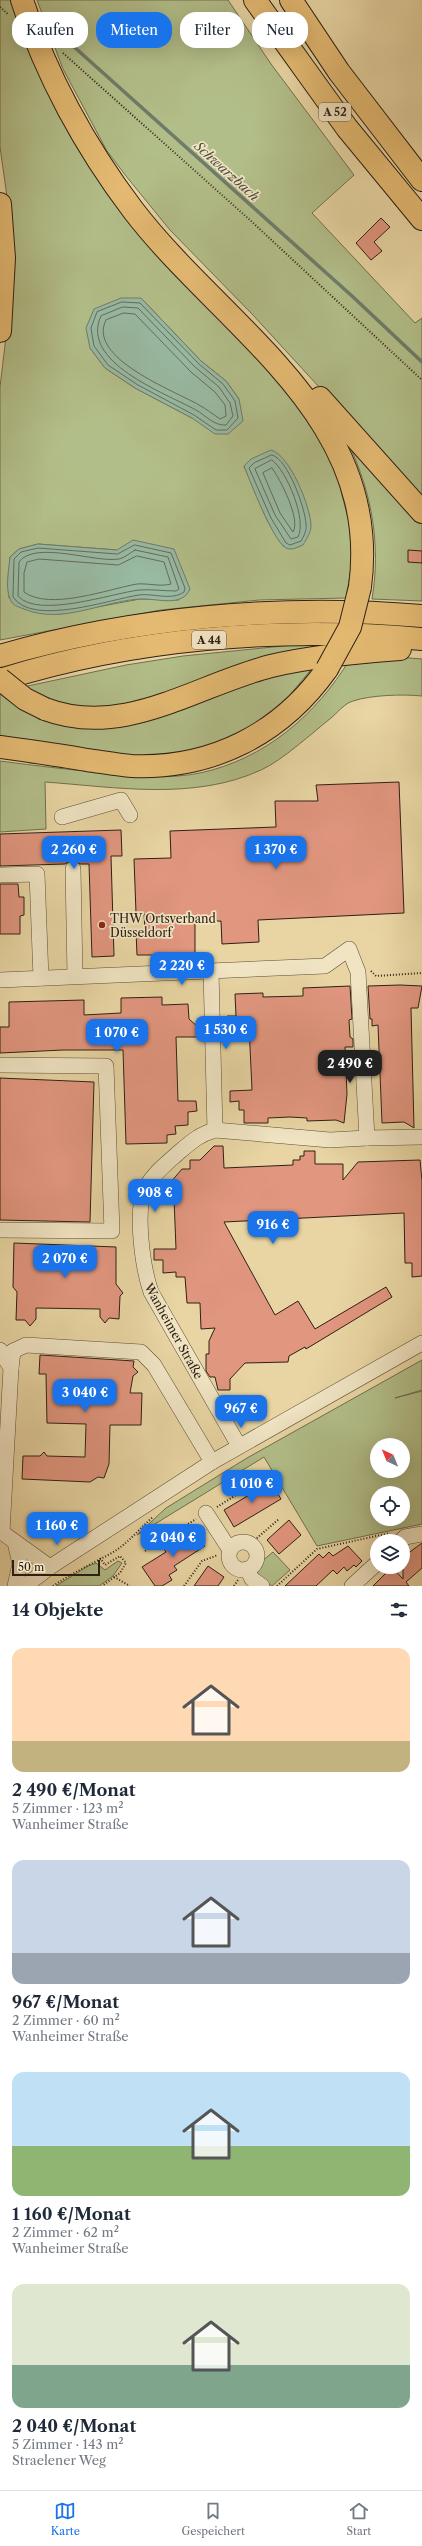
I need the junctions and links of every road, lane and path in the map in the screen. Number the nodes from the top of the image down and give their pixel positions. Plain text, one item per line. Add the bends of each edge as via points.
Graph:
1 (255, 0) edge
2 (291, 0) edge
3 (0, 7) edge
4 (21, 10) edge
5 (63, 52) dead end
6 (422, 180) edge
7 (0, 204) edge
8 (422, 219) edge
9 (0, 332) edge
10 (279, 367) junction
11 (422, 380) edge
12 (422, 512) edge
13 (422, 616) edge
14 (422, 638) edge
15 (422, 647) edge
16 (0, 656) edge
17 (0, 679) edge
18 (0, 748) edge
19 (130, 815) dead end
20 (62, 817) dead end
21 (73, 869) dead end
22 (0, 875) edge
23 (349, 949) junction
24 (211, 971) junction
25 (422, 973) edge
26 (75, 976) junction
27 (41, 978) junction
28 (0, 980) edge
29 (0, 1065) edge
30 (215, 1130) junction
31 (422, 1137) edge
32 (367, 1138) junction
33 (0, 1230) edge
34 (422, 1343) edge
35 (0, 1350) edge
36 (11, 1368) junction
37 (239, 1446) junction
38 (212, 1462) junction
39 (263, 1478) dead end
40 (206, 1513) junction
41 (154, 1516) dead end
42 (279, 1519) dead end
43 (1, 1532) edge
44 (422, 1534) edge
45 (410, 1536) edge
46 (370, 1541) edge
47 (15, 1542) junction
48 (250, 1544) junction
49 (145, 1551) dead end
50 (229, 1552) junction
51 (100, 1558) junction
52 (50, 1567) junction
53 (247, 1569) junction
54 (370, 1569) edge
55 (114, 1577) junction
56 (15, 1586) edge
57 (25, 1586) edge
58 (53, 1586) edge
59 (102, 1586) edge
60 (130, 1586) edge
61 (184, 1586) edge
62 (262, 1586) edge
63 (277, 1586) edge
64 (352, 1586) edge

1 - 8 highway, A 52 via 347,128
2 - 6 highway, A 52 via 339,72
3 - 4 path
4 - 10 highway via 72,114 97,158 133,210 186,272
5 - 11 path via 252,221
7 - 9 highway via 4,258
10 - 12 highway via 313,390
10 - 18 highway, bridge via 306,398 327,429 348,469 362,525 360,587 350,627 327,669 300,702 271,727 227,750 193,760 131,766
13 - 16 highway, A 44 via 317,612 223,616 117,629
14 - 17 highway, A 44 via 316,634 229,637 122,651
15 - 17 highway, bridge via 310,658 270,666 144,711 101,720 45,709 17,694
19 - 20 street via 121,800
21 - 26 street
22 - 27 street via 37,874
23 - 24 street via 325,966
23 - 25 path via 376,976
23 - 32 street via 358,972
24 - 26 street
24 - 30 street
26 - 27 street
27 - 28 street
29 - 33 street via 106,1066 112,1231
30 - 32 street, Wanheimer Straße via 330,1140
30 - 37 street, Wanheimer Straße via 198,1135 158,1170 146,1188 142,1200 141,1220 144,1274 150,1292
31 - 32 street, Wanheimer Straße
34 - 37 street
35 - 36 street
36 - 38 street via 13,1351 26,1345 141,1352 154,1365
36 - 43 street
37 - 38 street
38 - 52 street
39 - 40 path
40 - 49 path
40 - 50 street
41 - 51 path via 133,1538
42 - 48 path
43 - 47 street
44 - 45 street
46 - 63 path via 317,1549
47 - 52 street
47 - 56 street via 20,1564
48 - 50 street via 240,1542
48 - 53 street via 256,1551 256,1559
50 - 53 street via 234,1567
50 - 61 path via 202,1561
51 - 55 path via 105,1565 120,1556 126,1563
51 - 58 path
52 - 57 street
53 - 62 street via 252,1579
54 - 64 street
55 - 59 path
55 - 60 path

